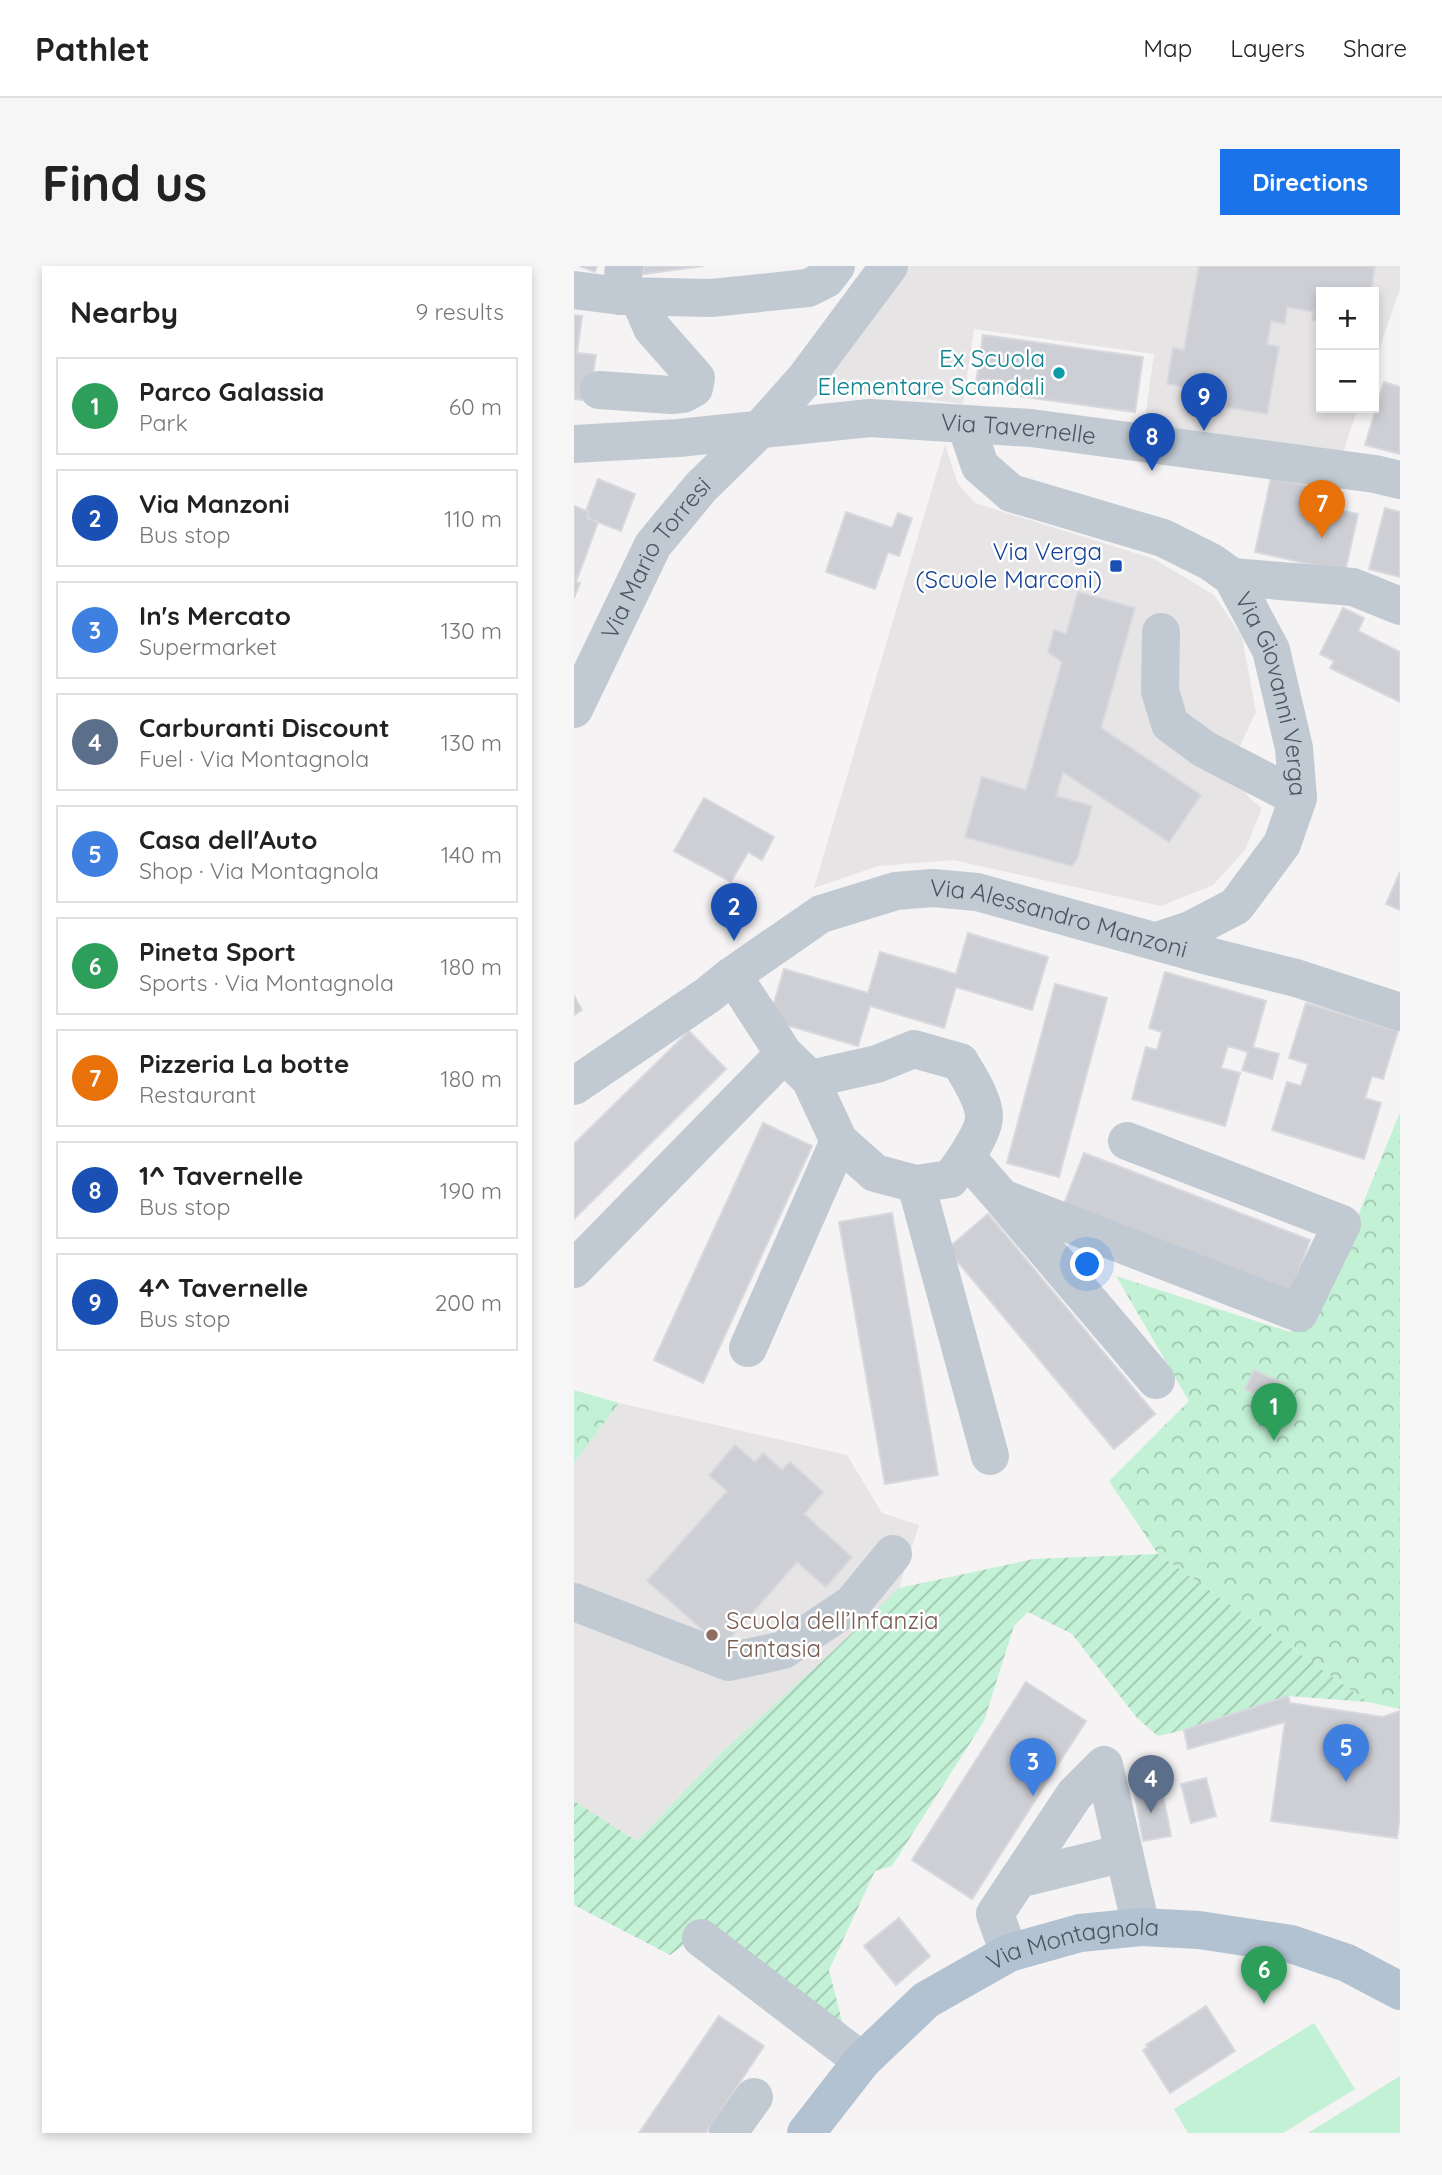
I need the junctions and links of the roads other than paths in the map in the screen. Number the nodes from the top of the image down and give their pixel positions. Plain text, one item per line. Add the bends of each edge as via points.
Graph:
1 (889, 266) edge
2 (822, 277) edge
3 (628, 287) edge
4 (574, 290) edge
5 (694, 388) junction
6 (599, 390) dead end
7 (966, 425) junction
8 (761, 428) junction
9 (574, 444) edge
10 (1400, 480) edge
11 (1232, 577) junction
12 (1400, 606) edge
13 (1161, 632) dead end
14 (574, 709) edge
15 (1298, 798) junction
16 (1157, 941) junction
17 (730, 977) junction
18 (1400, 1012) edge
19 (574, 1055) edge
20 (797, 1066) junction
21 (574, 1086) edge
22 (1127, 1140) dead end
23 (839, 1141) junction
24 (967, 1158) junction
25 (916, 1184) junction
26 (1002, 1198) junction
27 (574, 1269) edge
28 (748, 1348) dead end
29 (1156, 1380) dead end
30 (990, 1456) dead end
31 (892, 1554) dead end
32 (574, 1602) edge
33 (1124, 1853) junction
34 (1018, 1879) junction
35 (1141, 1927) junction
36 (701, 1938) dead end
37 (1009, 1953) junction
38 (1397, 1982) edge
39 (862, 2061) junction
40 (754, 2097) dead end
41 (817, 2129) edge
42 (728, 2133) edge

1 - 8 street, Via Mario Torresi via 804,380
2 - 3 street via 711,298
3 - 4 street
3 - 5 street via 652,328 688,367 695,378
5 - 6 street via 671,395
5 - 8 street
7 - 8 street, Via Tavernelle via 870,418
7 - 10 street, Via Tavernelle via 1069,433
7 - 11 street, Via Giovanni Verga via 980,466 1011,493 1163,538
8 - 9 street, Via Tavernelle
8 - 14 street, Via Mario Torresi via 701,487 653,545
11 - 12 street via 1353,587
11 - 15 street, Via Giovanni Verga via 1271,650 1294,748
13 - 15 street via 1160,691 1170,724 1205,749
15 - 16 street, Via Giovanni Verga via 1282,844 1236,905 1190,930
16 - 17 street, Via Alessandro Manzoni via 978,892 908,890 821,914
16 - 18 street, Via Alessandro Manzoni
17 - 19 street, Via Alessandro Manzoni via 684,986
17 - 20 street
17 - 21 street, Via Alessandro Manzoni
20 - 23 street
20 - 24 street via 877,1064 914,1049 960,1062 976,1088 984,1118
20 - 27 street
22 - 26 street via 1342,1224 1299,1313
23 - 25 street via 875,1173
23 - 28 street
24 - 25 street via 950,1179
24 - 26 street
25 - 30 street
26 - 29 street
31 - 32 street via 852,1604 783,1650 729,1662
33 - 34 street
33 - 34 street via 1104,1765 1075,1794
33 - 35 street
34 - 37 street via 995,1914
35 - 37 main road, Via Montagnola via 1080,1933
35 - 38 main road, Via Montagnola via 1199,1930 1291,1944
36 - 39 street
37 - 39 main road, Via Montagnola via 926,2000
39 - 41 main road, Via Montagnola
40 - 42 street

